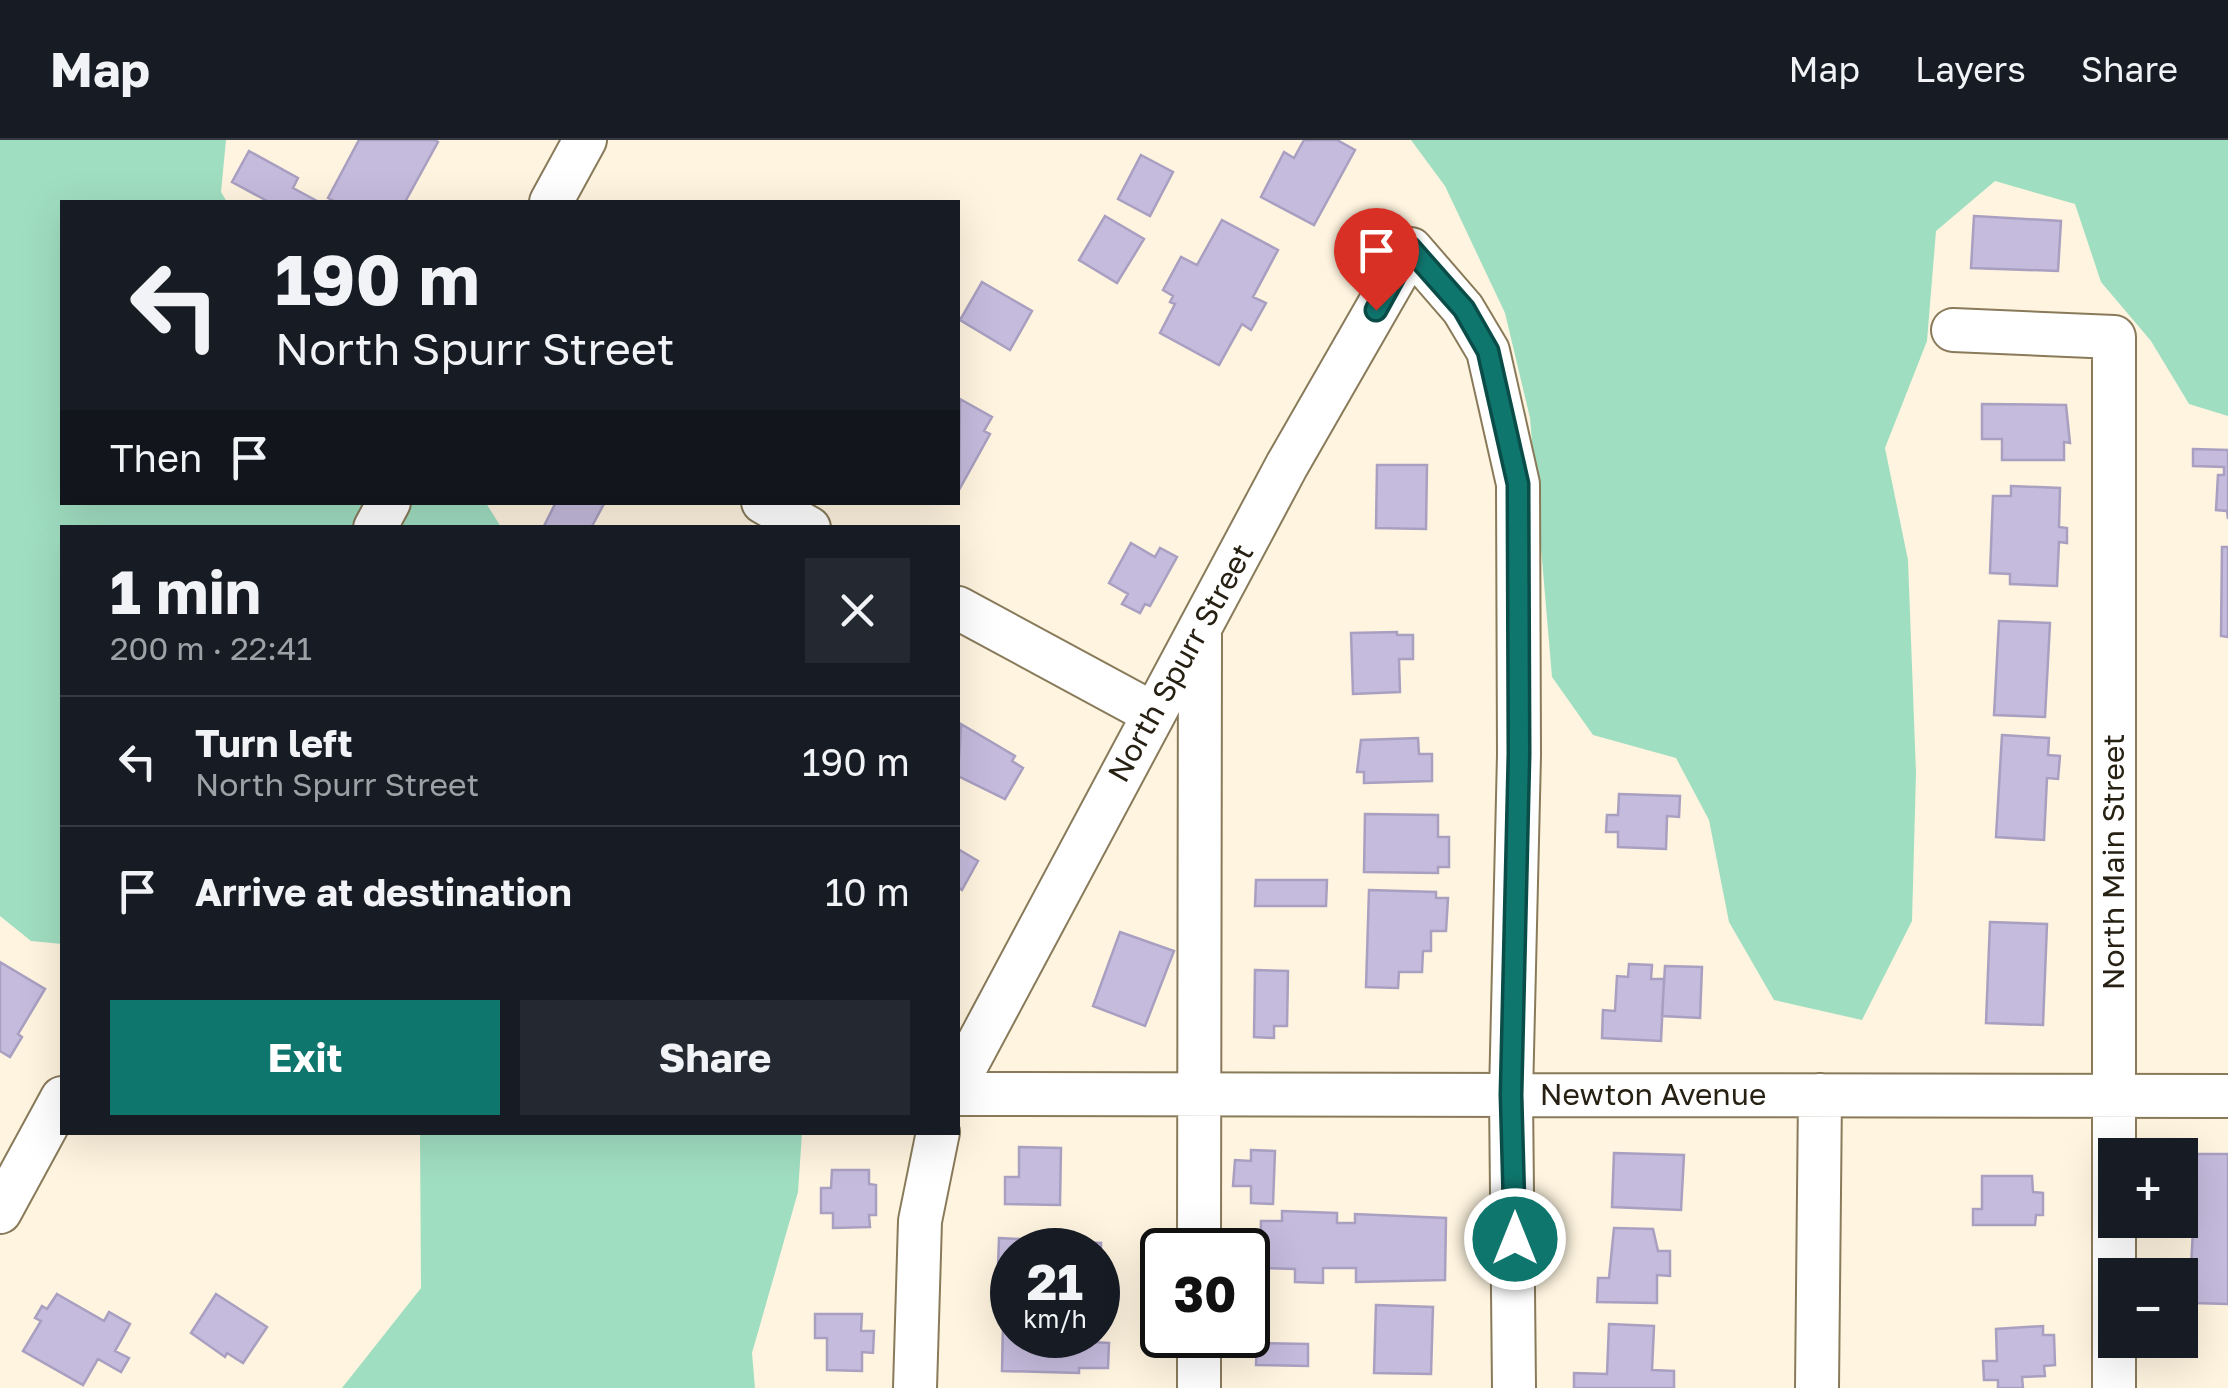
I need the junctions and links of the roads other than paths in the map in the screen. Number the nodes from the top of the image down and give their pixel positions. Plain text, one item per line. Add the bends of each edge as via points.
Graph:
1 (585, 140) edge
2 (552, 200) edge
3 (1953, 330) dead end
4 (768, 505) edge
5 (805, 525) edge
6 (960, 609) edge
7 (1200, 630) junction
8 (1154, 714) junction
9 (960, 1077) edge
10 (960, 1094) edge
11 (1199, 1095) junction
12 (1511, 1095) junction
13 (1820, 1096) junction
14 (2114, 1096) junction
15 (2228, 1096) edge
16 (60, 1102) edge
17 (937, 1135) edge
18 (0, 1212) edge
19 (1199, 1228) edge
20 (1199, 1358) edge
21 (915, 1388) edge
22 (1199, 1388) edge
23 (1514, 1388) edge
24 (1817, 1388) edge
25 (2114, 1388) edge

1 - 2 street
3 - 14 street, North Main Street via 2114,336
4 - 5 street
6 - 8 street
7 - 8 street, North Spurr Street
7 - 11 street
7 - 12 street, North Spurr Street via 1410,248 1464,309 1488,351 1518,484
8 - 9 street, North Spurr Street
10 - 11 street, Newton Avenue
11 - 12 street, Newton Avenue
11 - 19 street
12 - 13 street, Newton Avenue
12 - 23 street
13 - 14 street, Newton Avenue
13 - 24 street
14 - 15 street, Newton Avenue
14 - 25 street, North Main Street
16 - 18 street
17 - 21 street via 920,1221
20 - 22 street

